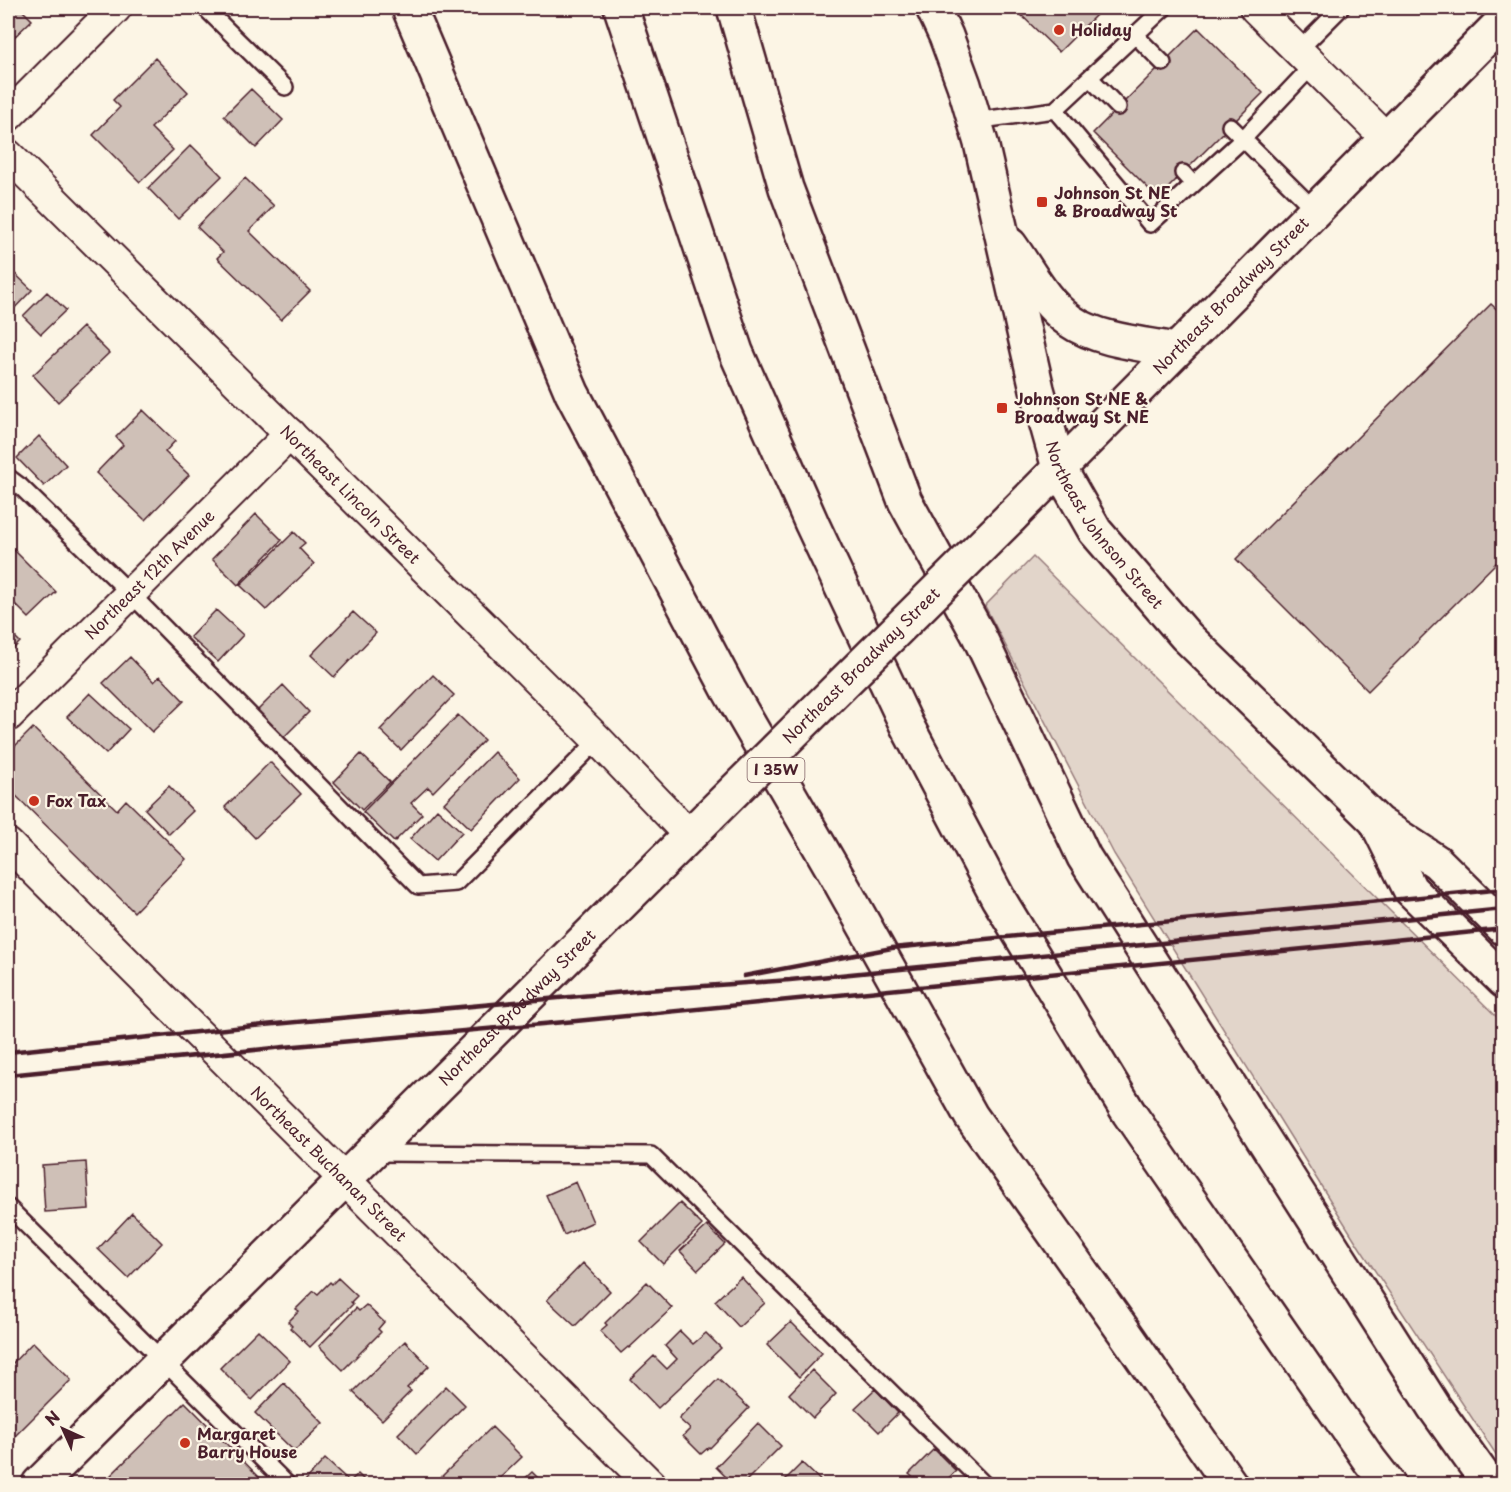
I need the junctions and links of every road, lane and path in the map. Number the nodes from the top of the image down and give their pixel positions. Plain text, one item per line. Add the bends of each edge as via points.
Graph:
1 (116, 8) edge
2 (205, 8) edge
3 (403, 8) edge
4 (409, 8) edge
5 (621, 8) edge
6 (735, 8) edge
7 (933, 8) edge
8 (1164, 8) edge
9 (1255, 8) edge
10 (1341, 8) edge
11 (1503, 20) edge
12 (1135, 35) junction
13 (1306, 58) junction
14 (430, 60) junction
15 (1163, 63) dead end
16 (1090, 78) junction
17 (285, 87) dead end
18 (1118, 107) dead end
19 (1055, 110) junction
20 (8, 116) edge
21 (974, 121) junction
22 (1230, 126) dead end
23 (1386, 138) junction
24 (1243, 139) junction
25 (8, 155) edge
26 (1315, 210) junction
27 (1002, 233) junction
28 (1176, 350) junction
29 (290, 434) junction
30 (1059, 468) junction
31 (8, 477) edge
32 (130, 593) junction
33 (8, 716) edge
34 (598, 740) junction
35 (1378, 823) junction
36 (699, 826) junction
37 (8, 844) edge
38 (1503, 928) edge
39 (1503, 981) edge
40 (372, 1153) junction
41 (344, 1181) junction
42 (8, 1207) edge
43 (163, 1361) junction
44 (1503, 1469) edge
45 (39, 1485) edge
46 (287, 1485) edge
47 (650, 1485) edge
48 (984, 1485) edge
49 (1230, 1485) edge
50 (1388, 1485) edge
51 (1489, 1485) edge

1 - 20 street
2 - 17 lane
3 - 14 main road
4 - 14 main road, I 35W
5 - 50 main road via 735,352 907,726 998,898 1130,1113
6 - 51 main road via 786,188 905,501 978,634 1084,857 1428,1397
7 - 21 main road, Northeast Johnson Street
8 - 12 lane
9 - 13 street
10 - 13 lane
11 - 23 main road, Northeast Broadway Street
12 - 15 lane
12 - 16 lane
13 - 23 street
13 - 24 lane
14 - 49 main road, I 35W via 572,393 729,690 970,1116
16 - 18 lane
16 - 19 lane
19 - 21 lane
19 - 24 lane via 1150,224 1188,178
21 - 27 main road, Northeast Johnson Street
22 - 24 lane
23 - 26 main road, Northeast Broadway Street
24 - 26 lane
25 - 29 street, Northeast Lincoln Street
26 - 28 main road, Northeast Broadway Street
27 - 28 main road via 1054,307 1070,321 1087,331
27 - 30 main road, Northeast Johnson Street via 1036,389
28 - 30 main road, Northeast Broadway Street
29 - 32 street, Northeast 12th Avenue
29 - 34 street, Northeast Lincoln Street
30 - 35 main road, Northeast Johnson Street via 1095,531 1186,636
30 - 36 main road, Northeast Broadway Street, bridge
31 - 32 lane
32 - 33 street, Northeast 12th Avenue
32 - 34 lane via 418,886 456,883
34 - 36 street, Northeast Lincoln Street
35 - 38 main road, Northeast Johnson Street via 1437,862
35 - 39 main road, Northeast Johnson Street via 1410,889
36 - 40 main road, Northeast Broadway Street
37 - 41 street, Northeast Buchanan Street
40 - 41 main road, Northeast Broadway Street
40 - 48 lane via 651,1155
41 - 43 main road, Northeast Broadway Street
41 - 47 street, Northeast Buchanan Street
42 - 43 lane
43 - 45 main road, Northeast Broadway Street
43 - 46 lane
44 - 51 path, bridge

